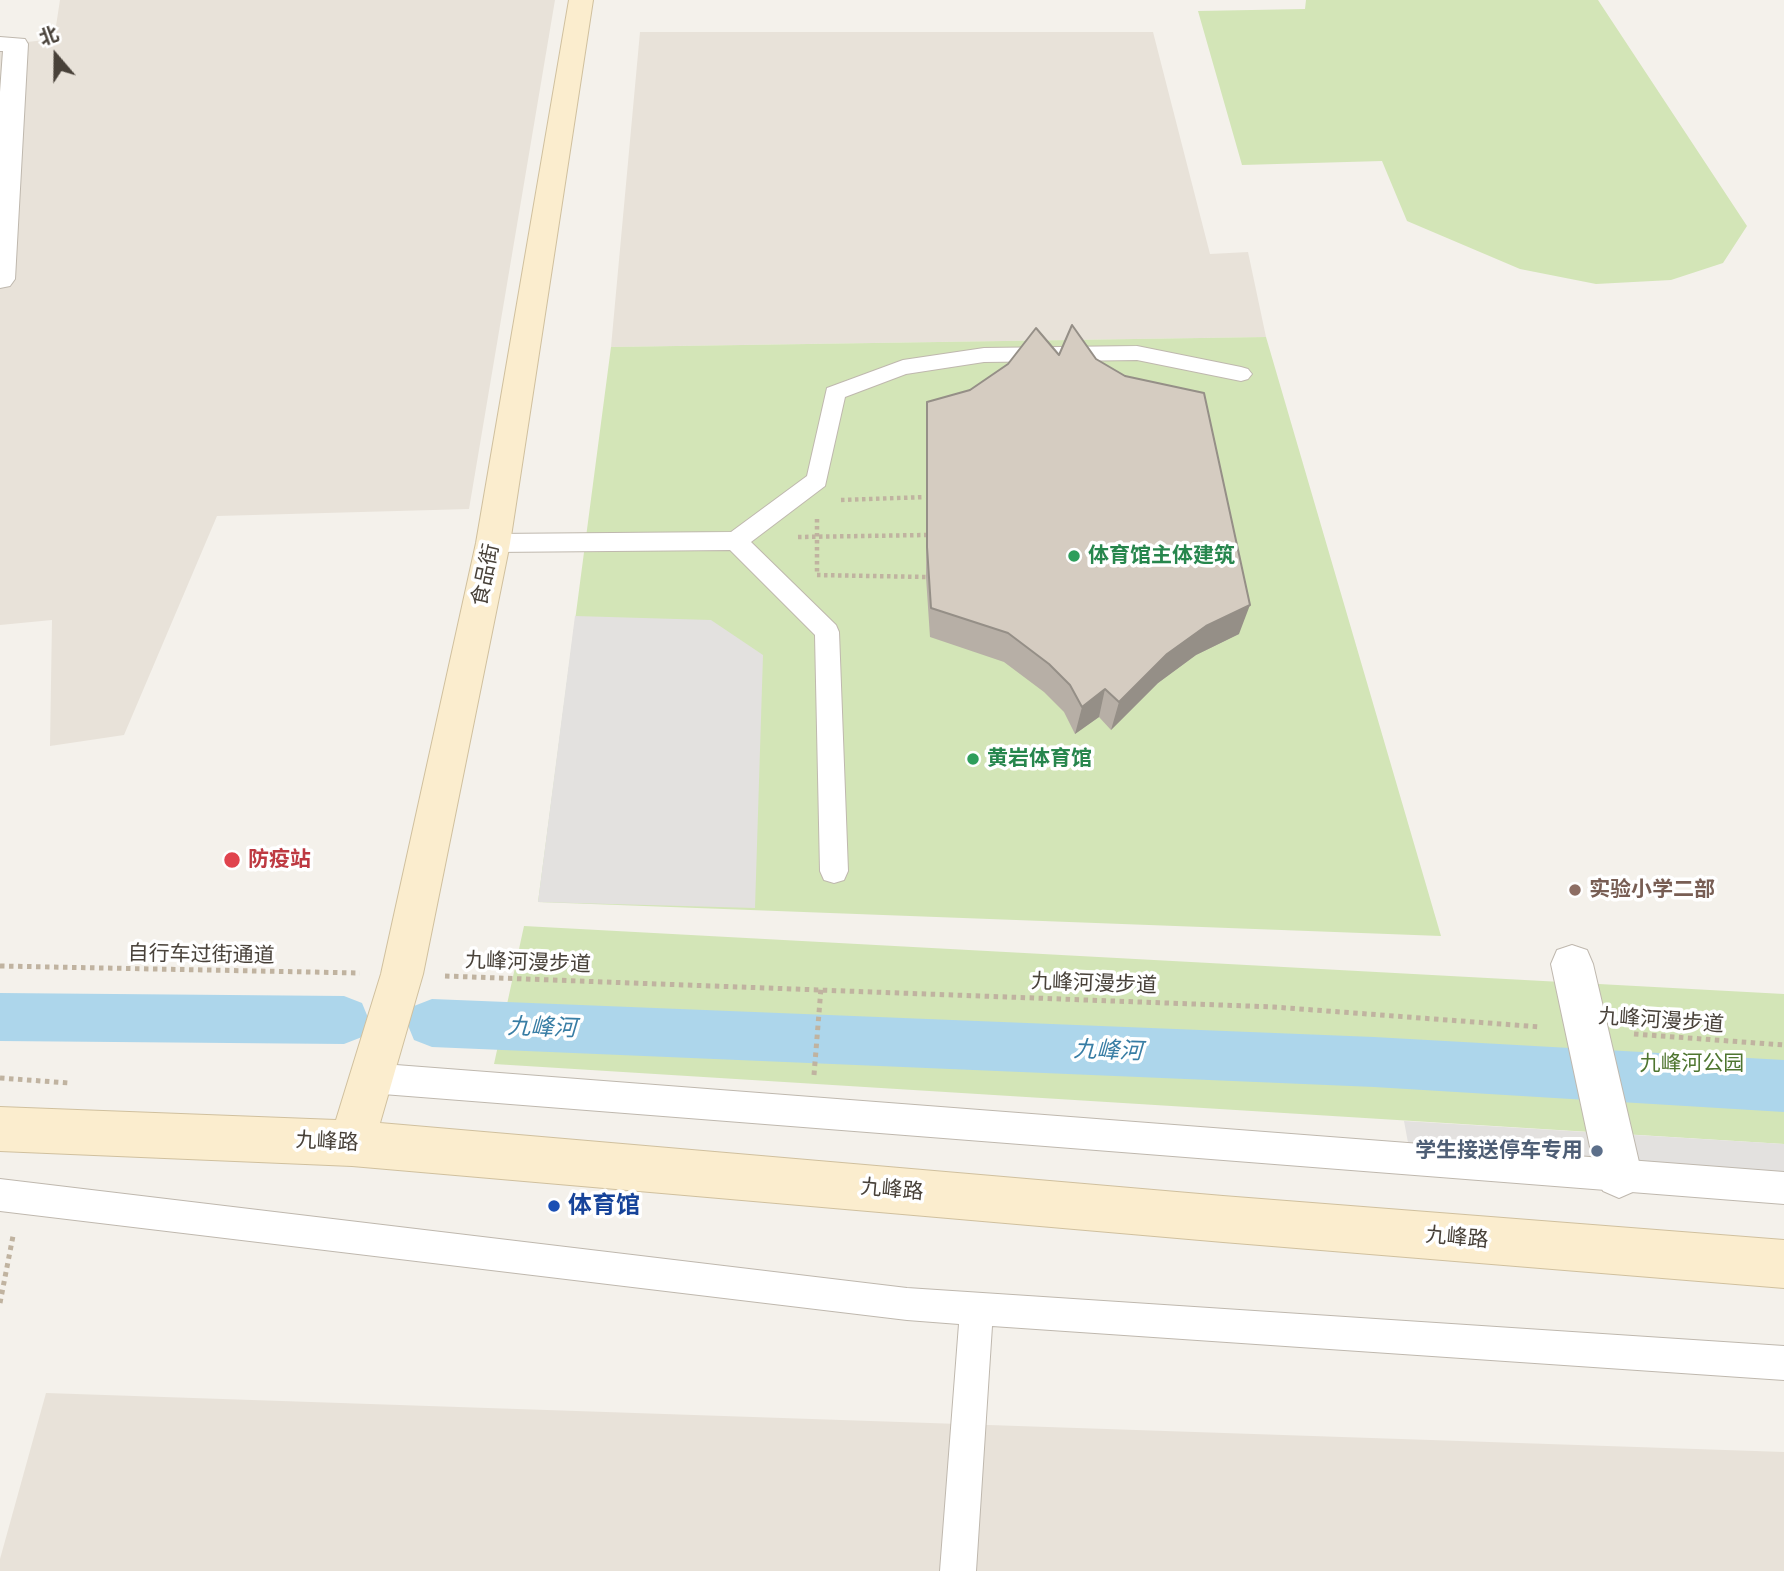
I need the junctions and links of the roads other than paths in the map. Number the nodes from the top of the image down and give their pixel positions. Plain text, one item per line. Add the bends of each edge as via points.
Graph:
1 (581, 0) edge
2 (0, 44) edge
3 (0, 279) edge
4 (1241, 374) dead end
5 (736, 541) junction
6 (493, 542) junction
7 (834, 870) dead end
8 (1572, 964) dead end
9 (370, 1078) junction
10 (0, 1129) edge
11 (352, 1143) junction
12 (1619, 1175) junction
13 (1784, 1188) edge
14 (0, 1195) edge
15 (1784, 1264) edge
16 (977, 1309) junction
17 (1784, 1363) edge
18 (958, 1571) edge

1 - 6 street, 食品街
2 - 3 street via 16,44
4 - 5 lane via 1137,353 984,355 903,367 835,393 817,480
5 - 6 lane
5 - 7 lane via 827,632
6 - 9 street, 食品街 via 402,974
8 - 12 street
9 - 11 street, 食品街
9 - 12 lane
10 - 11 street, 九峰路
11 - 15 street, 九峰路
12 - 13 lane
14 - 16 lane
16 - 17 lane
16 - 18 lane

